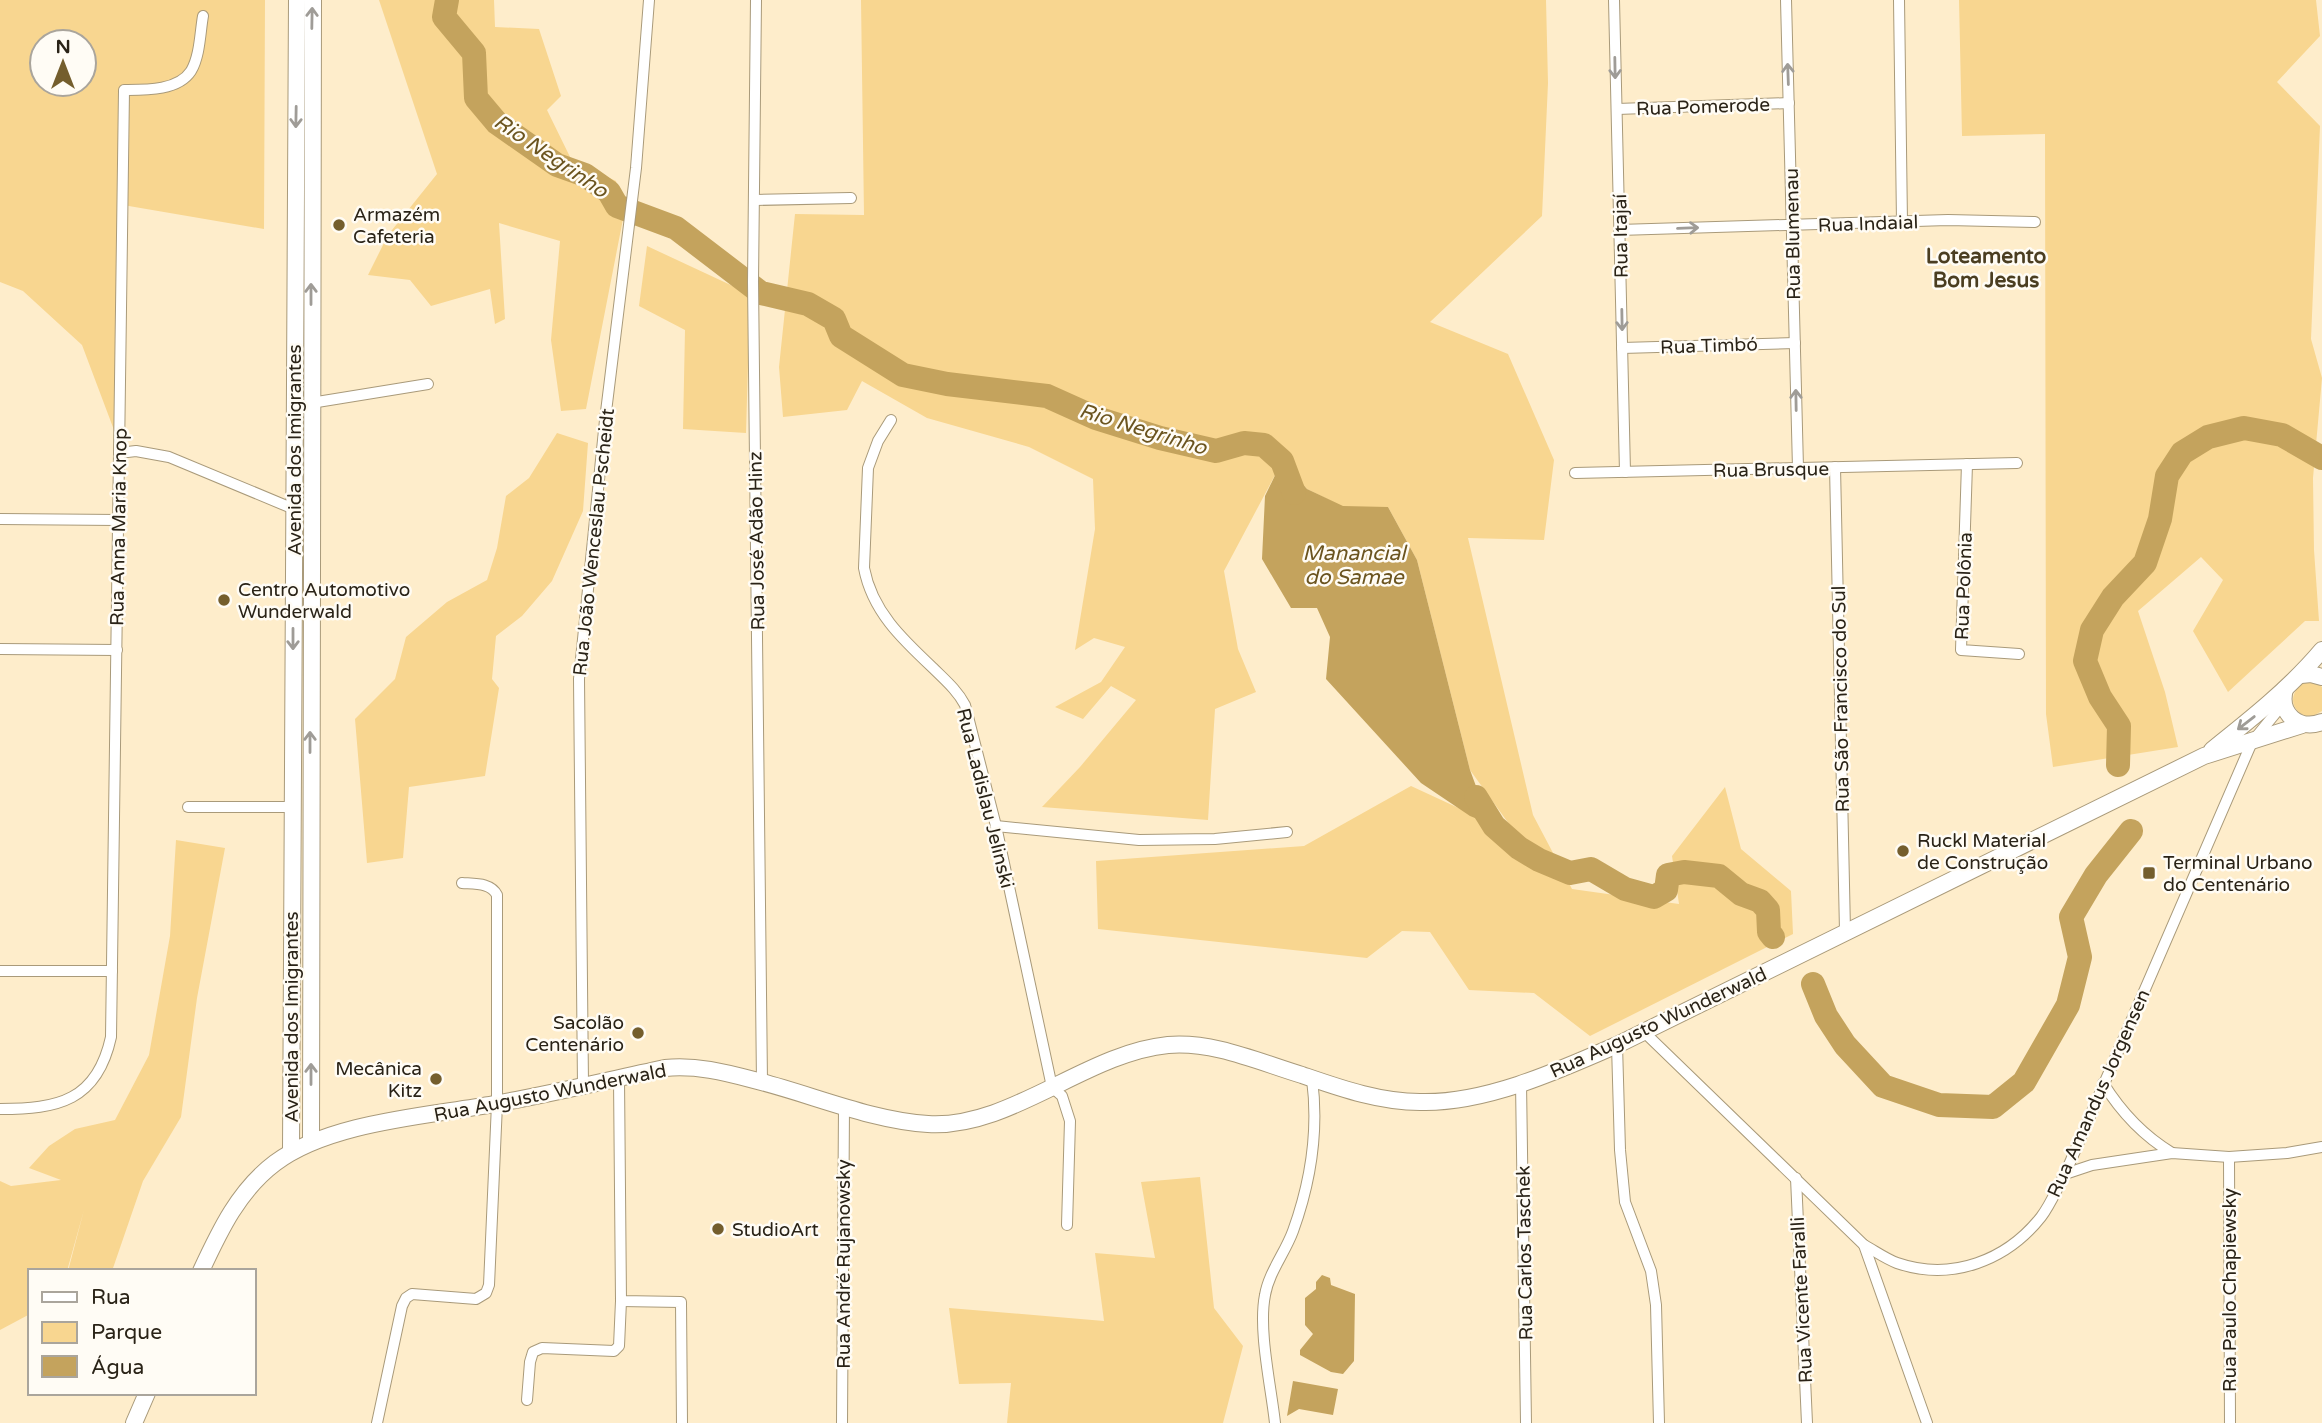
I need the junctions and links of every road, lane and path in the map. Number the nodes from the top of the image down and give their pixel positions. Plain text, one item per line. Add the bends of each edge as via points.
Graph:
1 (297, 0) edge
2 (313, 0) edge
3 (649, 0) edge
4 (756, 0) edge
5 (1614, 0) edge
6 (1787, 0) edge
7 (1899, 0) edge
8 (202, 16) dead end
9 (296, 34) junction
10 (312, 63) junction
11 (1789, 103) junction
12 (1616, 109) junction
13 (851, 198) dead end
14 (756, 200) junction
15 (295, 205) junction
16 (1902, 222) junction
17 (2035, 222) dead end
18 (1792, 225) junction
19 (311, 227) junction
20 (1619, 230) junction
21 (294, 302) junction
22 (311, 332) junction
23 (1795, 343) junction
24 (1622, 348) junction
25 (428, 384) dead end
26 (311, 403) junction
27 (891, 420) dead end
28 (119, 453) junction
29 (2017, 463) dead end
30 (1967, 464) junction
31 (1835, 467) junction
32 (1798, 468) junction
33 (1625, 472) junction
34 (1575, 473) dead end
35 (294, 509) junction
36 (0, 519) edge
37 (118, 520) junction
38 (0, 649) edge
39 (117, 650) junction
40 (2322, 650) edge
41 (2019, 654) dead end
42 (2301, 675) junction
43 (2322, 677) edge
44 (2284, 696) junction
45 (2315, 726) edge
46 (2252, 742) junction
47 (2204, 756) junction
48 (188, 807) dead end
49 (292, 807) junction
50 (310, 810) junction
51 (996, 826) junction
52 (1287, 832) dead end
53 (463, 883) dead end
54 (291, 916) junction
55 (310, 917) junction
56 (1845, 931) junction
57 (0, 971) edge
58 (112, 971) junction
59 (1643, 1031) junction
60 (1617, 1045) junction
61 (619, 1079) junction
62 (1312, 1079) junction
63 (762, 1082) junction
64 (1521, 1083) junction
65 (2103, 1083) junction
66 (583, 1086) junction
67 (1052, 1087) junction
68 (497, 1104) junction
69 (844, 1106) junction
70 (0, 1109) edge
71 (311, 1142) junction
72 (2322, 1147) edge
73 (291, 1152) junction
74 (2172, 1153) junction
75 (2229, 1157) junction
76 (2065, 1174) junction
77 (1796, 1178) junction
78 (1068, 1225) dead end
79 (1864, 1245) junction
80 (202, 1269) edge
81 (621, 1301) junction
82 (146, 1395) edge
83 (527, 1400) dead end
84 (134, 1423) edge
85 (377, 1423) edge
86 (682, 1423) edge
87 (842, 1423) edge
88 (1275, 1423) edge
89 (1526, 1423) edge
90 (1659, 1423) edge
91 (1807, 1423) edge
92 (1927, 1423) edge
93 (2230, 1423) edge

1 - 9 main road, Avenida dos Imigrantes
10 -> 2 main road, Avenida dos Imigrantes
3 - 66 street, Rua João Wenceslau Pscheidt via 579,679
4 - 14 street, Rua José Adão Hinz
5 -> 12 street, Rua Itajaí
11 -> 6 street, Rua Blumenau
7 - 16 street
8 - 28 street, Rua Anna Maria Knop via 191,72 173,84 124,90
9 - 10 main road via 301,68 306,71
9 -> 15 main road, Avenida dos Imigrantes
10 - 19 main road, Avenida dos Imigrantes
11 - 12 street, Rua Pomerode
11 - 18 street, Rua Blumenau
12 - 20 street, Rua Itajaí
13 - 14 street
14 - 63 street, Rua José Adão Hinz via 753,282
15 - 19 main road via 306,204
15 - 21 main road, Avenida dos Imigrantes
16 - 17 street, Rua Indaial
16 - 18 street, Rua Indaial
20 -> 18 street, Rua Indaial
18 - 23 street, Rua Blumenau
22 -> 19 main road, Avenida dos Imigrantes
20 -> 24 street, Rua Itajaí
21 - 22 main road via 299,327
21 - 35 main road, Avenida dos Imigrantes
22 - 26 main road, Avenida dos Imigrantes
23 - 24 street, Rua Timbó
32 -> 23 street, Rua Blumenau
24 - 33 street, Rua Itajaí
25 - 26 street
50 -> 26 main road, Avenida dos Imigrantes
27 - 51 street, Rua Ladislau Jelinski via 868,468 867,583 873,600 901,638 965,705
28 - 35 street via 169,457
28 - 37 street, Rua Anna Maria Knop
29 - 30 street, Rua Brusque
30 - 31 street, Rua Brusque
30 - 41 street, Rua Polônia via 1961,650
31 - 32 street, Rua Brusque
31 - 56 street, Rua São Francisco do Sul
32 - 33 street, Rua Brusque
33 - 34 street, Rua Brusque
35 -> 49 main road, Avenida dos Imigrantes
36 - 37 street
37 - 39 street, Rua Anna Maria Knop
38 - 39 street
39 - 58 street, Rua Anna Maria Knop
40 - 42 main road, Rua Augusto Wunderwald
42 - 43 main road
42 - 44 main road, Rua Augusto Wunderwald via 2292,680
44 - 45 main road via 2293,720
44 - 46 street, Rua Amandus Jorgensen
44 -> 47 main road, Rua Augusto Wunderwald
45 - 46 main road, Rua Augusto Wunderwald
46 - 47 main road, Rua Augusto Wunderwald
46 - 65 street, Rua Amandus Jorgensen
47 - 56 main road, Rua Augusto Wunderwald
48 - 49 street
49 - 50 main road
49 - 54 main road, Avenida dos Imigrantes
50 - 55 main road, Avenida dos Imigrantes
51 - 52 street via 1165,841
51 - 67 street, Rua Ladislau Jelinski
53 - 68 street via 488,886 497,895
54 - 55 main road via 303,921
54 - 73 main road, Avenida dos Imigrantes
71 -> 55 main road, Avenida dos Imigrantes
56 - 59 main road, Rua Augusto Wunderwald
57 - 58 street
58 - 70 street, Rua Anna Maria Knop via 109,1046 101,1069 87,1087 45,1108
59 - 60 main road, Rua Augusto Wunderwald
59 - 77 street, Rua Amandus Jorgensen
60 - 64 main road, Rua Augusto Wunderwald
60 - 90 street via 1625,1202 1651,1271 1656,1305
61 - 63 main road, Rua Augusto Wunderwald via 683,1066
61 - 66 main road, Rua Augusto Wunderwald
61 - 81 street
62 - 64 main road, Rua Augusto Wunderwald via 1389,1100 1420,1102 1456,1099
62 - 67 main road, Rua Augusto Wunderwald via 1217,1049 1168,1045 1123,1056
62 - 88 street via 1315,1140 1307,1188 1292,1234 1269,1279 1262,1317
63 - 69 main road, Rua Augusto Wunderwald
64 - 89 street, Rua Carlos Taschek
65 - 74 street via 2132,1122
65 - 76 street, Rua Amandus Jorgensen
66 - 68 main road, Rua Augusto Wunderwald
67 - 69 main road, Rua Augusto Wunderwald via 990,1113 947,1124 910,1122
67 - 78 street, Rua Ladislau Jelinski via 1062,1096 1070,1121
68 - 71 main road, Rua Augusto Wunderwald via 365,1127
68 - 85 street via 486,1293 476,1298 412,1294 406,1298
69 - 87 street, Rua André Rujanowsky
71 - 73 main road, Rua Augusto Wunderwald
72 - 75 street
73 - 80 main road, Rua Augusto Wunderwald via 242,1196
74 - 75 street
74 - 76 street via 2092,1165
75 - 93 street, Rua Paulo Chapiewsky
76 - 79 street, Rua Amandus Jorgensen via 2043,1214 2023,1237 2001,1255 1979,1264 1924,1269 1897,1263
77 - 79 street, Rua Amandus Jorgensen
77 - 91 street, Rua Vicente Faralli
79 - 92 street
81 - 83 street via 619,1346 614,1351 542,1348 533,1352
81 - 86 street via 681,1302
82 - 84 main road

